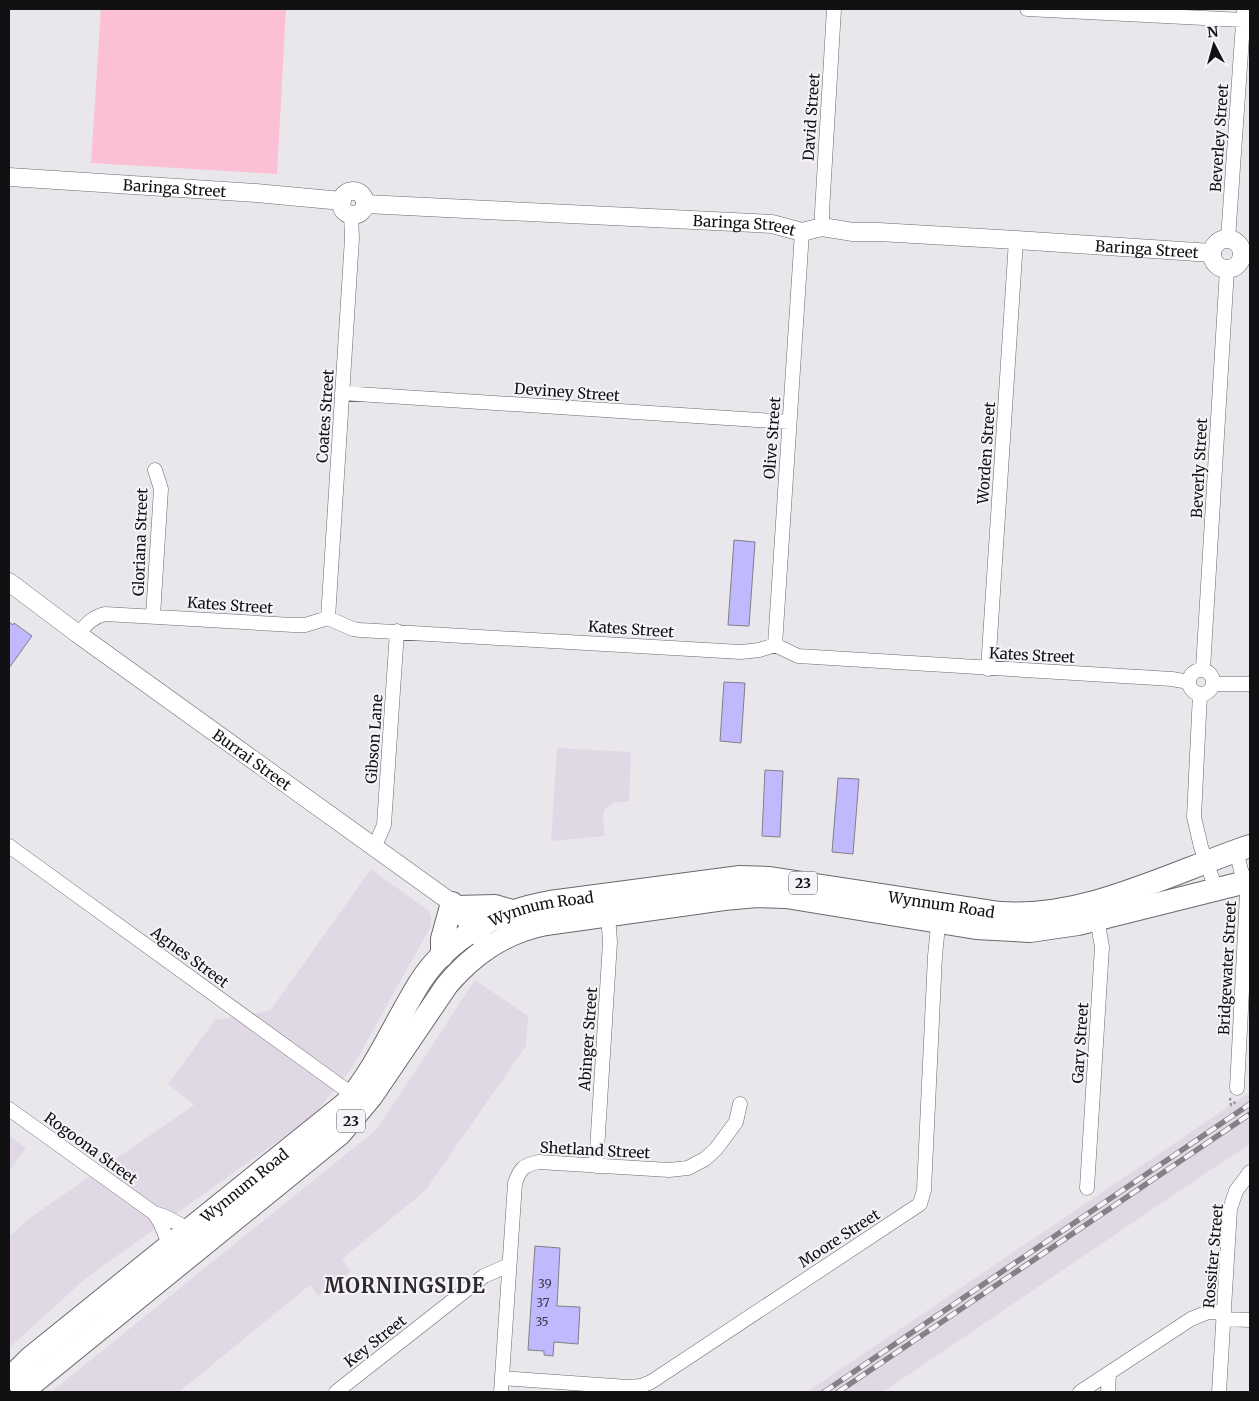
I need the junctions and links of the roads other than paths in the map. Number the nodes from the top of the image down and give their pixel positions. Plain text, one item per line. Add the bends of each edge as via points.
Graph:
1 (834, 9) edge
2 (1026, 9) edge
3 (1243, 14) edge
4 (9, 177) edge
5 (346, 208) junction
6 (822, 226) junction
7 (802, 232) junction
8 (1228, 239) junction
9 (1016, 240) junction
10 (1212, 254) junction
11 (1246, 255) edge
12 (1227, 269) junction
13 (342, 393) junction
14 (789, 422) junction
15 (156, 470) dead end
16 (9, 582) edge
17 (153, 616) junction
18 (328, 618) junction
19 (397, 631) junction
20 (78, 634) junction
21 (775, 645) junction
22 (988, 669) junction
23 (1203, 669) junction
24 (1189, 682) junction
25 (1214, 684) junction
26 (1250, 684) edge
27 (1200, 694) junction
28 (9, 846) edge
29 (375, 846) junction
30 (1243, 849) edge
31 (1207, 862) junction
32 (1247, 882) edge
33 (1216, 889) junction
34 (455, 905) junction
35 (1095, 910) junction
36 (512, 911) junction
37 (939, 914) junction
38 (608, 915) junction
39 (481, 938) junction
40 (442, 956) junction
41 (1237, 1088) dead end
42 (353, 1095) junction
43 (740, 1104) dead end
44 (9, 1109) edge
45 (327, 1145) junction
46 (596, 1166) junction
47 (1250, 1172) edge
48 (250, 1182) junction
49 (1087, 1188) dead end
50 (154, 1213) junction
51 (190, 1230) junction
52 (170, 1246) junction
53 (509, 1265) junction
54 (142, 1295) junction
55 (100, 1302) junction
56 (1224, 1315) junction
57 (1250, 1320) edge
58 (60, 1334) junction
59 (87, 1340) junction
60 (1109, 1373) junction
61 (9, 1379) edge
62 (502, 1385) edge
63 (22, 1392) edge
64 (336, 1392) edge
65 (1080, 1392) edge
66 (1108, 1392) edge
67 (1219, 1392) edge

1 - 6 street, David Street
2 - 3 street
3 - 8 street, Beverley Street
4 - 5 street, Baringa Street via 256,193
5 - 7 street, Baringa Street via 346,194 355,191 362,195 365,204 772,224
5 - 13 street, Coates Street via 352,238
6 - 7 street, Baringa Street
6 - 9 street, Baringa Street via 853,232
7 - 14 street, Olive Street
8 - 10 street via 1216,243
8 - 11 street via 1238,243
9 - 10 street, Baringa Street
9 - 22 street, Worden Street
10 - 12 street via 1219,268
11 - 12 street via 1238,265
12 - 23 street, Beverly Street
13 - 14 street, Deviney Street
13 - 18 street, Coates Street
14 - 21 street, Olive Street
15 - 17 street, Gloriana Street via 161,489
16 - 20 street, Burrai Street
17 - 18 street, Kates Street via 293,625
17 - 20 street, Kates Street via 98,615
18 - 19 street, Kates Street via 352,629
19 - 21 street, Kates Street via 741,652
19 - 29 street, Gibson Lane via 384,826
20 - 29 street, Burrai Street
21 - 22 street, Kates Street via 798,656
22 - 24 street, Kates Street
23 - 24 street via 1194,671
23 - 25 street via 1213,676
24 - 27 street via 1194,692
25 - 26 street
25 - 27 street via 1207,693
27 - 31 street via 1194,818
28 - 42 street, Agnes Street
29 - 34 street, Burrai Street
30 - 31 main road, Wynnum Road / 23
30 - 32 street, Bridgewater Street
31 - 33 street
31 - 35 main road, Wynnum Road / 23
32 - 33 main road, Wynnum Road / 23
32 - 41 street, Bridgewater Street
33 - 35 main road, Wynnum Road / 23
34 - 36 main road via 495,906
34 - 39 street, Burrai Street
34 - 40 main road via 442,939
35 - 37 main road, Wynnum Road / 23
35 - 49 street, Gary Street via 1102,947
36 - 37 main road, Wynnum Road / 23 via 550,902 740,878 770,878
36 - 39 main road, Wynnum Road / 23
37 - 38 main road, Wynnum Road / 23 via 757,896
37 - 62 street, Moore Street via 924,1190 920,1204 651,1382 628,1387
38 - 39 main road, Wynnum Road / 23
38 - 46 street, Abinger Street via 610,942
39 - 40 main road, Wynnum Road / 23 via 456,942
39 - 45 main road, Wynnum Road / 23 via 371,1097
40 - 42 main road, Wynnum Road / 23 via 422,980
42 - 48 main road, Wynnum Road / 23
43 - 46 street, Shetland Street via 736,1122 716,1149 688,1168
44 - 50 street, Rogoona Street
45 - 48 main road via 321,1142 312,1144 271,1177
45 - 54 main road, Wynnum Road / 23
46 - 53 street, Shetland Street via 539,1162 528,1164 519,1172 515,1183
47 - 56 street, Rossiter Street via 1236,1191 1230,1209
48 - 51 main road, Wynnum Road / 23
50 - 51 street, Rogoona Street
50 - 52 street, Rogoona Street
51 - 52 main road, Wynnum Road / 23
52 - 55 main road, Wynnum Road / 23
53 - 62 street, Shetland Street
53 - 64 street, Key Street via 484,1276
54 - 55 main road via 128,1295 109,1308
54 - 59 main road, Wynnum Road / 23
55 - 58 main road, Wynnum Road / 23
56 - 57 street
56 - 60 street via 1208,1312 1191,1319
56 - 67 street
58 - 59 main road via 79,1335
58 - 61 main road, Wynnum Road / 23
59 - 63 main road, Wynnum Road / 23
60 - 65 street
60 - 66 street

